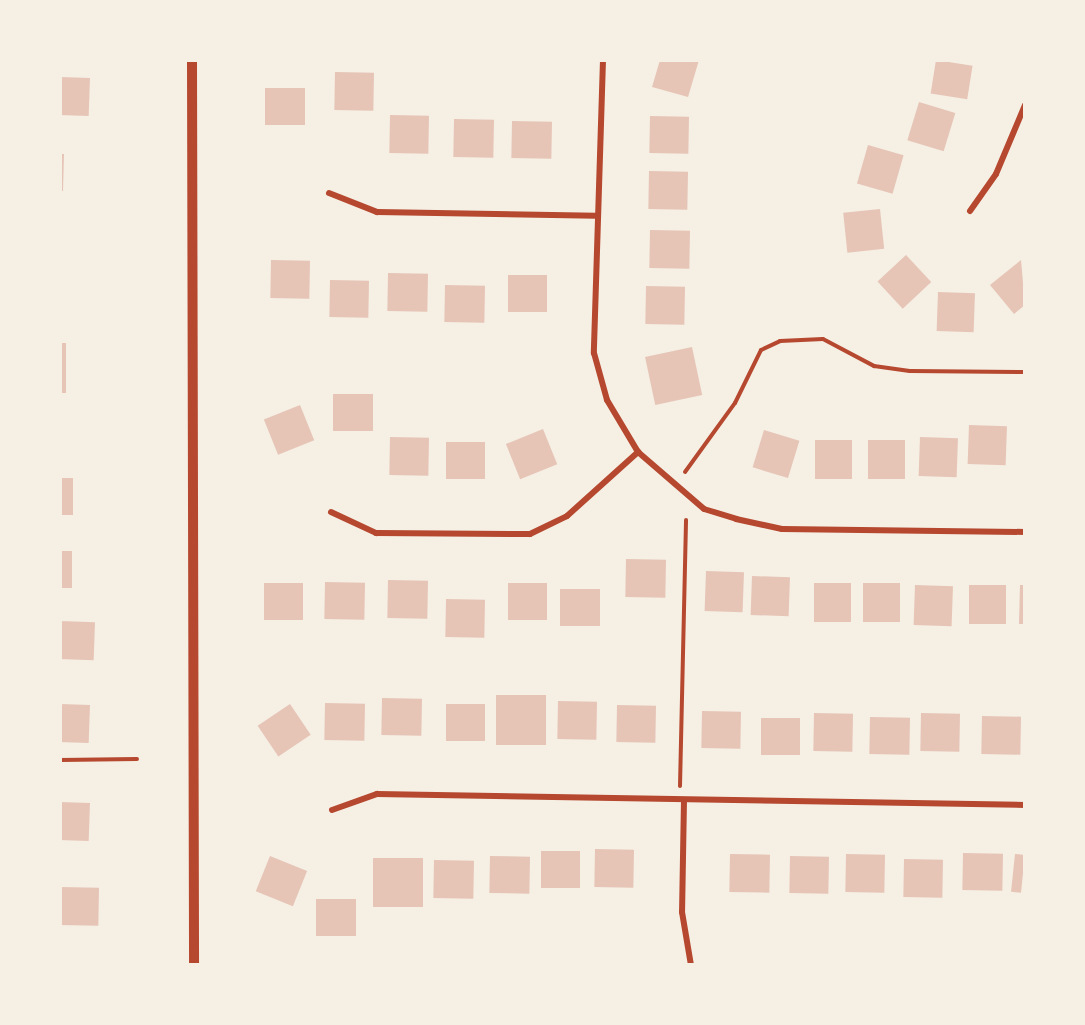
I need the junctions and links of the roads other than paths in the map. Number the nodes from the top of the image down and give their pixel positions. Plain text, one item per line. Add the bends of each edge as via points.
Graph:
1 (192, 60) edge
2 (603, 60) edge
3 (1025, 105) edge
4 (329, 193) dead end
5 (970, 211) dead end
6 (596, 216) junction
7 (638, 452) junction
8 (331, 512) dead end
9 (1025, 532) edge
10 (684, 800) junction
11 (1025, 805) edge
12 (332, 810) dead end
13 (194, 965) edge
14 (692, 965) edge

1 - 13 street
2 - 6 street
3 - 5 street via 996,174
4 - 6 street via 377,212
6 - 7 street via 594,353 607,400
7 - 8 street via 567,516 530,534 376,533
7 - 9 street via 704,509 782,529
10 - 11 street
10 - 12 street via 376,794
10 - 14 street via 682,912

